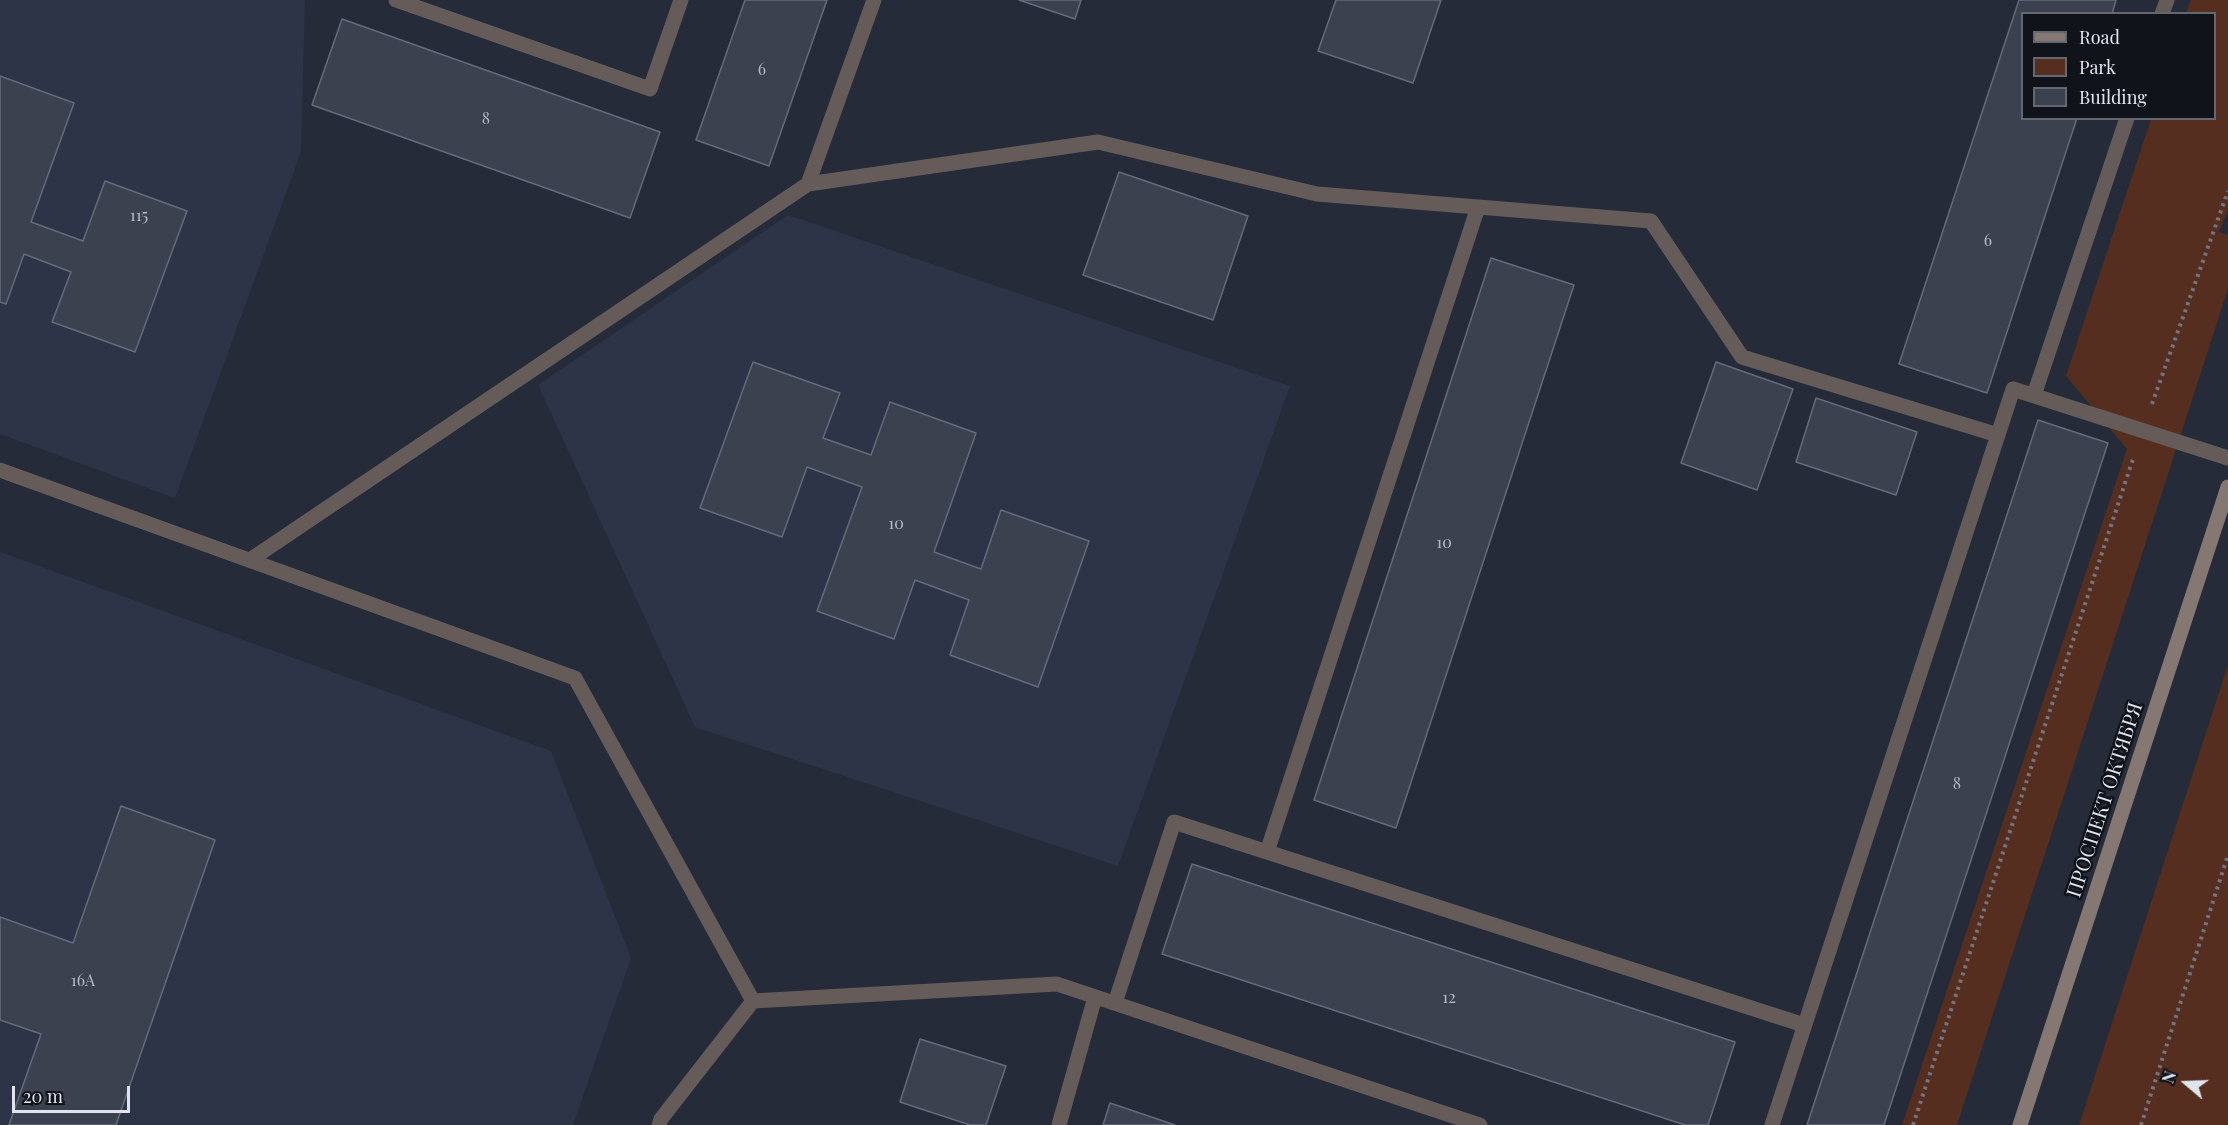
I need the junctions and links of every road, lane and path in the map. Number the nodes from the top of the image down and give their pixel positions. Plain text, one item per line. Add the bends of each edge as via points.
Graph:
1 (396, 0) edge
2 (681, 0) edge
3 (874, 0) edge
4 (2126, 120) edge
5 (808, 184) junction
6 (2228, 191) edge
7 (1478, 207) junction
8 (2034, 395) junction
9 (2143, 430) junction
10 (1998, 435) junction
11 (2228, 458) edge
12 (0, 470) edge
13 (2228, 488) edge
14 (250, 560) junction
15 (1267, 852) junction
16 (2228, 855) edge
17 (1095, 997) junction
18 (753, 1001) junction
19 (1115, 1003) junction
20 (1804, 1025) junction
21 (659, 1125) edge
22 (1059, 1125) edge
23 (1480, 1125) edge
24 (1772, 1125) edge
25 (1913, 1125) edge
26 (2020, 1125) edge
27 (2141, 1125) edge

1 - 2 lane via 650,89
3 - 5 lane
4 - 8 lane
5 - 7 lane via 1098,142 1317,194
5 - 14 lane
6 - 9 path
7 - 10 lane via 1651,221 1742,357
7 - 15 lane
8 - 9 lane
8 - 10 lane via 2013,388
9 - 11 lane
9 - 25 path
10 - 20 lane
12 - 14 lane
13 - 26 main road, ПРОСПЕКТ ОКТЯБРЯ
14 - 18 lane via 575,678
15 - 19 lane via 1174,822
15 - 20 lane
16 - 27 path
17 - 18 lane via 1057,984
17 - 19 lane
17 - 22 lane
18 - 21 lane
19 - 23 lane
20 - 24 lane

